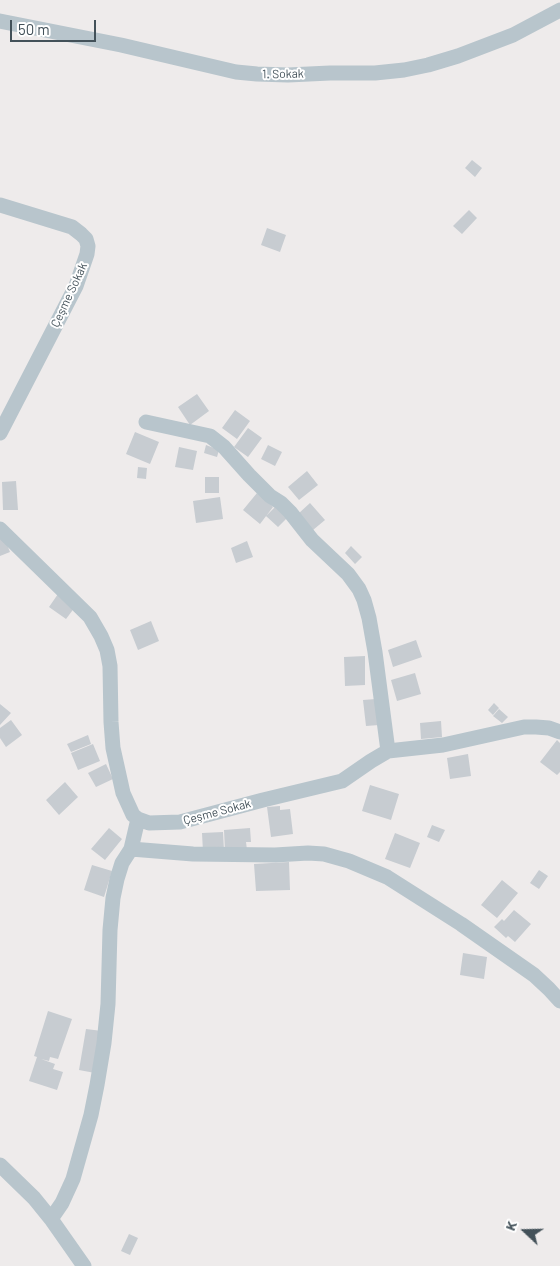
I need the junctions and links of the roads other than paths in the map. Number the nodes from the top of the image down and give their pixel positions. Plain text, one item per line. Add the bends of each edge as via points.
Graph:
1 (560, 10) edge
2 (0, 21) edge
3 (0, 205) edge
4 (146, 422) dead end
5 (0, 433) edge
6 (0, 529) edge
7 (560, 732) edge
8 (388, 752) junction
9 (138, 819) junction
10 (131, 849) junction
11 (560, 1001) edge
12 (0, 1164) edge
13 (51, 1219) junction
14 (84, 1266) edge

1 - 2 street, 1. Sokak via 513,35 428,66 376,73 288,75 236,72
3 - 5 street, Çeşme Sokak via 72,227 86,239 88,246 76,286
4 - 8 street via 210,436 290,512 359,589 369,618
6 - 9 street via 90,617 101,636 110,666 113,748 123,793
7 - 8 street, Çeşme Sokak via 536,726 524,727 442,745
8 - 9 street, Çeşme Sokak via 342,781 180,822 149,823
9 - 10 street
10 - 11 street via 193,854 308,853 348,861 387,877 453,919 534,974
10 - 13 street via 122,863 112,898 108,1004 98,1085 73,1179
12 - 13 street
13 - 14 street

